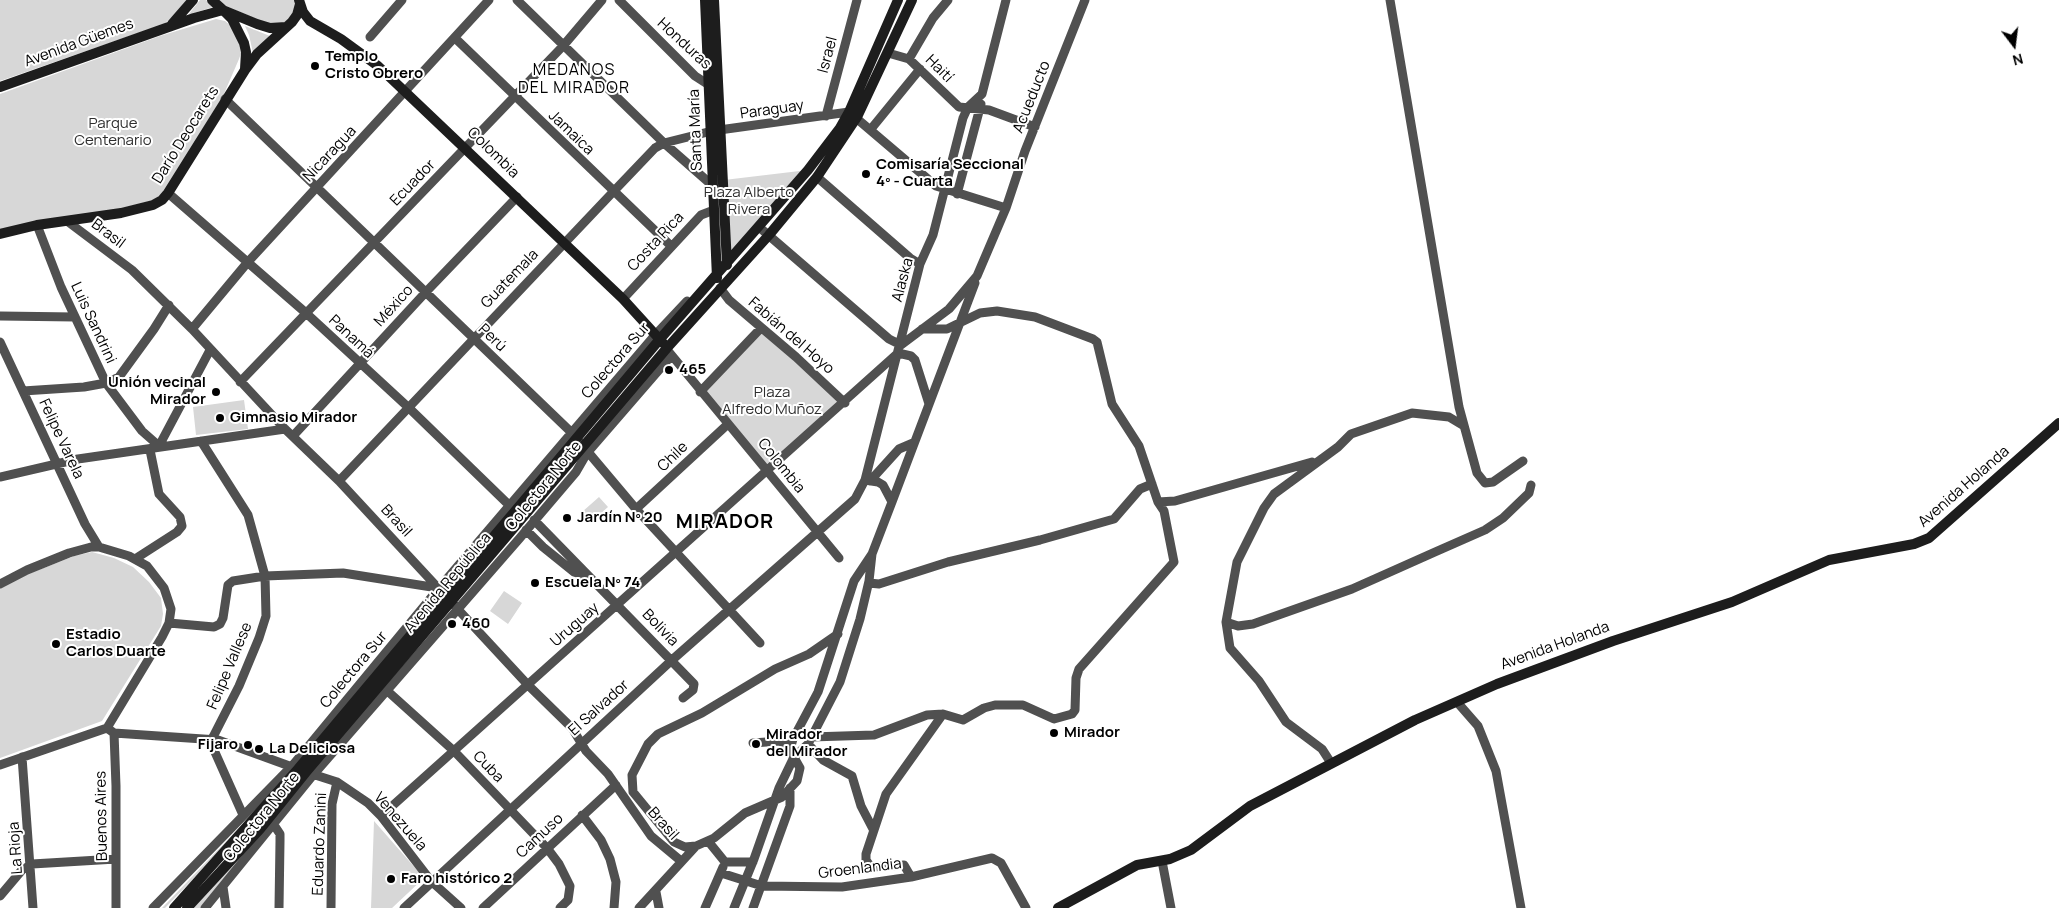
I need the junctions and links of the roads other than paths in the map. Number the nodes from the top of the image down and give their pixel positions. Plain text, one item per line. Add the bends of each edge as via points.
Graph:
1 (193, 0) edge
2 (212, 0) edge
3 (402, 0) edge
4 (489, 0) edge
5 (516, 0) edge
6 (602, 0) edge
7 (619, 0) edge
8 (705, 0) edge
9 (714, 0) edge
10 (857, 0) edge
11 (898, 0) edge
12 (912, 0) edge
13 (948, 0) edge
14 (1006, 0) edge
15 (1085, 0) edge
16 (1390, 0) edge
17 (300, 1) edge
18 (223, 10) junction
19 (286, 27) junction
20 (168, 28) junction
21 (370, 37) dead end
22 (455, 38) junction
23 (563, 46) junction
24 (888, 53) junction
25 (909, 59) junction
26 (245, 70) junction
27 (920, 70) junction
28 (709, 85) junction
29 (0, 87) edge
30 (406, 92) junction
31 (982, 94) junction
32 (514, 96) junction
33 (225, 99) junction
34 (968, 108) junction
35 (980, 109) junction
36 (853, 115) junction
37 (826, 116) junction
38 (1035, 127) junction
39 (871, 129) junction
40 (717, 131) junction
41 (664, 143) junction
42 (465, 148) junction
43 (817, 177) junction
44 (713, 186) junction
45 (317, 187) junction
46 (944, 190) junction
47 (613, 192) junction
48 (168, 193) junction
49 (957, 194) junction
50 (517, 197) junction
51 (1006, 208) junction
52 (714, 210) junction
53 (67, 221) junction
54 (37, 225) junction
55 (759, 227) junction
56 (0, 234) edge
57 (769, 235) junction
58 (374, 243) junction
59 (564, 243) junction
60 (670, 245) junction
61 (716, 256) junction
62 (247, 263) junction
63 (727, 264) junction
64 (920, 264) junction
65 (980, 270) junction
66 (716, 276) junction
67 (730, 276) junction
68 (720, 288) junction
69 (425, 293) junction
70 (623, 299) junction
71 (169, 306) junction
72 (306, 313) junction
73 (0, 316) edge
74 (75, 318) junction
75 (960, 324) junction
76 (761, 328) junction
77 (192, 329) junction
78 (922, 330) junction
79 (658, 337) junction
80 (473, 338) junction
81 (0, 342) edge
82 (900, 349) junction
83 (210, 350) junction
84 (669, 352) junction
85 (361, 365) junction
86 (240, 382) junction
87 (106, 383) junction
88 (23, 391) junction
89 (700, 392) junction
90 (845, 403) junction
91 (929, 404) junction
92 (409, 408) junction
93 (2059, 423) edge
94 (728, 424) junction
95 (1464, 426) junction
96 (285, 429) junction
97 (293, 436) junction
98 (574, 436) junction
99 (201, 441) junction
100 (913, 444) junction
101 (159, 446) junction
102 (150, 450) junction
103 (585, 450) junction
104 (1319, 460) junction
105 (1523, 461) dead end
106 (57, 465) junction
107 (766, 471) junction
108 (0, 477) edge
109 (867, 480) junction
110 (339, 481) junction
111 (1152, 484) junction
112 (1531, 485) dead end
113 (892, 502) junction
114 (1158, 502) junction
115 (510, 506) junction
116 (636, 509) junction
117 (534, 520) junction
118 (526, 530) junction
119 (817, 533) junction
120 (99, 547) junction
121 (677, 553) junction
122 (872, 554) junction
123 (839, 558) dead end
124 (135, 559) junction
125 (265, 576) junction
126 (592, 578) junction
127 (869, 583) junction
128 (0, 584) edge
129 (441, 591) junction
130 (618, 605) junction
131 (455, 606) junction
132 (729, 609) junction
133 (1226, 622) junction
134 (170, 623) junction
135 (838, 634) junction
136 (760, 643) dead end
137 (672, 660) junction
138 (528, 685) junction
139 (384, 688) junction
140 (683, 698) dead end
141 (1457, 702) junction
142 (943, 714) junction
143 (110, 730) junction
144 (212, 739) junction
145 (810, 740) junction
146 (581, 743) junction
147 (753, 743) dead end
148 (454, 751) junction
149 (792, 753) junction
150 (22, 757) junction
151 (1332, 763) junction
152 (0, 765) edge
153 (302, 770) junction
154 (337, 782) junction
155 (616, 785) junction
156 (790, 788) junction
157 (776, 799) junction
158 (510, 809) junction
159 (243, 815) junction
160 (582, 815) junction
161 (381, 816) junction
162 (274, 825) junction
163 (873, 829) junction
164 (708, 841) junction
165 (696, 846) junction
166 (546, 848) junction
167 (116, 859) junction
168 (682, 861) junction
169 (1162, 861) junction
170 (726, 862) junction
171 (753, 862) junction
172 (32, 864) junction
173 (721, 872) junction
174 (911, 877) junction
175 (431, 881) junction
176 (745, 882) junction
177 (761, 886) junction
178 (223, 887) junction
179 (656, 892) junction
180 (0, 896) edge
181 (1071, 905) edge
182 (33, 908) edge
183 (116, 908) edge
184 (152, 908) edge
185 (174, 908) edge
186 (188, 908) edge
187 (205, 908) edge
188 (226, 908) edge
189 (280, 908) edge
190 (331, 908) edge
191 (404, 908) edge
192 (460, 908) edge
193 (483, 908) edge
194 (560, 908) edge
195 (614, 908) edge
196 (640, 908) edge
197 (659, 908) edge
198 (705, 908) edge
199 (734, 908) edge
200 (753, 908) edge
201 (1026, 908) edge
202 (1058, 908) edge
203 (1171, 908) edge
204 (1522, 908) edge

1 - 20 street
2 - 18 street
3 - 21 street
4 - 22 street, Nicaragua
5 - 23 street
6 - 23 street, Ecuador
7 - 28 street, Honduras via 695,76
8 - 28 street, Santa María
9 - 40 street, Santa María
10 - 37 street, Israel
11 - 36 street
12 - 24 street
13 - 25 street via 933,18
14 - 31 street
15 - 38 street, Acueducto
16 - 95 street
17 - 19 street, Darío Deocarets via 297,15
17 - 30 street, Colombia via 310,21 341,38
18 - 19 street via 270,28
18 - 20 street, Avenida Güemes
18 - 26 street via 232,18 244,43
19 - 26 street, Darío Deocarets
20 - 29 street, Avenida Güemes
22 - 30 street, Nicaragua
22 - 32 street, Jamaica
23 - 32 street, Ecuador
23 - 41 street
24 - 25 street, Haití
24 - 36 street
25 - 27 street, Haití
26 - 33 street, Darío Deocarets
27 - 34 street, Haití via 959,107
27 - 39 street
28 - 40 street, Santa María
30 - 42 street, Colombia
30 - 45 street, Nicaragua
31 - 34 street, Alaska
31 - 35 street
32 - 42 street, Ecuador
32 - 47 street, Jamaica
33 - 45 street, Perú
33 - 48 street, Darío Deocarets
34 - 35 street
34 - 46 street, Alaska
35 - 38 street
35 - 49 street
36 - 37 street, Paraguay
36 - 39 street
36 - 43 street, Avenida República
36 - 55 street, Avenida República
37 - 40 street, Paraguay
38 - 51 street, Acueducto
39 - 46 street via 929,182
40 - 41 street, Guatemala
40 - 44 street, Santa María
40 - 63 street, Santa María
41 - 44 street
41 - 47 street, Guatemala via 655,148
42 - 50 street, Colombia
42 - 58 street, Ecuador
43 - 57 street, Avenida República
43 - 64 street
44 - 52 street, Santa María
45 - 58 street, Perú
45 - 62 street, Nicaragua
46 - 49 street
46 - 64 street, Alaska via 933,236
47 - 59 street, Guatemala
47 - 60 street, Jamaica
48 - 53 street, Darío Deocarets via 153,205
48 - 62 street, Panamá
49 - 51 street
50 - 59 street, Colombia
50 - 69 street, México
51 - 65 street, Acueducto
52 - 60 street, Costa Rica via 701,215
52 - 61 street, Santa María
53 - 54 street, Darío Deocarets
53 - 71 street, Brasil via 132,270
54 - 56 street, Darío Deocarets
54 - 74 street, Luis Sandrini
55 - 57 street
55 - 63 street, Avenida República
57 - 67 street, Avenida República
57 - 82 street
58 - 69 street, Perú
58 - 72 street, Ecuador
59 - 70 street, Colombia
59 - 80 street, Guatemala
60 - 70 street, Costa Rica
61 - 66 street, Santa María
61 - 79 street, Colectora Sur via 709,276
62 - 72 street, Panamá
62 - 77 street, Nicaragua
63 - 66 street, Avenida República
63 - 67 street, Santa María
64 - 82 street, Alaska
65 - 75 street
65 - 78 street, Acueducto via 960,298
66 - 68 street, Santa María
66 - 79 street, Avenida República
67 - 68 street, Avenida República
68 - 76 street, Fabián del Hoyo
68 - 84 street, Avenida República
69 - 80 street, Perú
69 - 85 street, México
70 - 79 street, Colombia
71 - 77 street, Brasil
71 - 87 street via 119,377
72 - 85 street, Panamá
72 - 86 street, Ecuador
73 - 74 street
74 - 87 street, Luis Sandrini
75 - 78 street via 947,329
75 - 91 street
75 - 111 street via 980,312 1013,312 1035,317 1097,342 1112,404 1139,446
76 - 89 street
76 - 90 street, Fabián del Hoyo
77 - 83 street, Brasil
78 - 82 street, Acueducto
79 - 84 street, Colombia
79 - 98 street, Avenida República
80 - 92 street, Guatemala
80 - 98 street, Perú
81 - 88 street, Felipe Varela
82 - 90 street, Uruguay
82 - 91 street via 915,360
82 - 109 street, Alaska
83 - 86 street, Brasil
83 - 101 street
84 - 89 street, Colombia
84 - 103 street, Avenida República
85 - 92 street, Panamá
85 - 97 street, México
86 - 96 street, Brasil
87 - 88 street
87 - 101 street, Luis Sandrini via 142,431
88 - 106 street, Felipe Varela
89 - 94 street, Colombia
90 - 107 street, Uruguay
91 - 100 street
92 - 110 street, Guatemala
92 - 115 street, Panamá
93 - 141 street, Avenida Holanda via 1929,538 1914,544 1829,560 1732,602 1613,641
94 - 107 street, Colombia
94 - 116 street, Chile
95 - 104 street via 1449,417 1405,414 1354,433
95 - 105 street via 1477,473 1485,483 1506,475
96 - 97 street, Brasil
96 - 99 street
97 - 110 street, Brasil
98 - 103 street, Perú
98 - 115 street
98 - 129 street, Avenida República
99 - 101 street
99 - 125 street, Felipe Vallese via 248,515
100 - 109 street via 899,449
100 - 113 street
101 - 102 street
102 - 106 street via 78,459
102 - 124 street via 159,494 180,518 182,526
103 - 116 street, Perú
103 - 117 street, Colectora Norte via 576,472
103 - 131 street, Avenida República
104 - 114 street via 1175,501
104 - 133 street via 1282,485 1264,508 1237,562
106 - 108 street
106 - 120 street, Felipe Varela
107 - 119 street, Colombia
107 - 121 street, Uruguay
109 - 113 street via 883,485
109 - 119 street, El Salvador via 848,506
110 - 129 street, Brasil
111 - 114 street
111 - 127 street via 1140,489 1114,519 948,562 879,584
112 - 133 street via 1529,493 1504,518 1485,530 1352,589 1253,624 1238,626
113 - 122 street
114 - 142 street via 1167,521 1174,562 1079,669 1072,714 1054,719 1023,705 1010,704 984,708 963,720
115 - 129 street
116 - 121 street, Perú
117 - 118 street, Colectora Norte
117 - 126 street, Bolivia
118 - 126 street, Bolivia via 574,572
118 - 131 street, Colectora Norte
119 - 123 street, Colombia
119 - 132 street, El Salvador
120 - 124 street
120 - 128 street via 69,553
121 - 130 street, Uruguay
121 - 132 street, Perú
122 - 127 street
122 - 135 street via 854,581
124 - 134 street via 150,570 164,588 171,609
125 - 129 street via 343,573
125 - 134 street via 233,581 228,585 223,618 214,627
125 - 144 street, Felipe Vallese via 266,616 259,638
126 - 130 street, Bolivia
127 - 145 street via 840,682
129 - 131 street, Brasil
129 - 153 street, Avenida República
130 - 137 street, Bolivia
130 - 138 street, Uruguay
131 - 138 street, Brasil
131 - 139 street, Avenida República
132 - 136 street, Perú
132 - 137 street, El Salvador
133 - 151 street via 1227,640 1234,654 1258,681 1277,713 1322,749
134 - 143 street
135 - 149 street
135 - 165 street via 809,654 775,669 702,713 658,734 648,744 632,775 633,792 674,842 685,847
137 - 140 street, Bolivia via 694,684 693,690
137 - 146 street, El Salvador
138 - 146 street, Brasil via 572,728
138 - 148 street, Uruguay
139 - 148 street, Cuba
139 - 153 street, Avenida República
141 - 151 street, Avenida Holanda
141 - 204 street via 1478,726 1496,771
142 - 145 street via 926,715 874,735
142 - 163 street via 886,794
143 - 144 street, Venezuela
143 - 150 street
143 - 167 street, Buenos Aires
144 - 153 street, Venezuela
144 - 159 street
145 - 149 street
145 - 163 street via 823,760 852,776 861,806
146 - 155 street, Brasil
146 - 158 street, El Salvador
147 - 149 street via 780,741
148 - 158 street, Cuba
148 - 161 street, Uruguay
149 - 156 street via 800,775
149 - 157 street
150 - 152 street
150 - 172 street, La Rioja
151 - 169 street, Avenida Holanda via 1238,813 1191,850
153 - 154 street, Venezuela
153 - 159 street
153 - 162 street, Colectora Norte
153 - 185 street, Avenida República
153 - 186 street, Avenida República via 260,829
154 - 161 street, Venezuela
154 - 190 street, Eduardo Zanini via 332,804
155 - 160 street, Camuso
155 - 168 street, Brasil via 651,836
156 - 157 street
156 - 177 street via 790,806
157 - 164 street via 759,804
157 - 171 street
158 - 166 street, Cuba
158 - 175 street, El Salvador
159 - 184 street
160 - 166 street, Camuso
160 - 195 street via 601,840 610,859 616,882
161 - 175 street, Venezuela
162 - 178 street, Colectora Norte
162 - 189 street via 280,834
163 - 174 street via 866,854 868,864 875,868 904,865
164 - 165 street
164 - 170 street
165 - 168 street
166 - 193 street, Camuso
166 - 194 street, Cuba via 566,876 570,892 568,900
167 - 172 street
167 - 183 street, Buenos Aires
168 - 179 street
169 - 181 street, Avenida Holanda via 1137,865
169 - 203 street
170 - 171 street
170 - 173 street
171 - 176 street
172 - 180 street via 22,870
172 - 182 street, La Rioja
173 - 176 street, Groenlandia
173 - 198 street
174 - 177 street, Groenlandia via 842,888
174 - 201 street, Groenlandia via 992,858 1001,862
175 - 191 street, El Salvador
175 - 192 street, Venezuela
176 - 177 street, Groenlandia
176 - 199 street
177 - 200 street
178 - 187 street, Colectora Norte
178 - 188 street
179 - 196 street
179 - 197 street
181 - 202 street, Avenida Holanda

